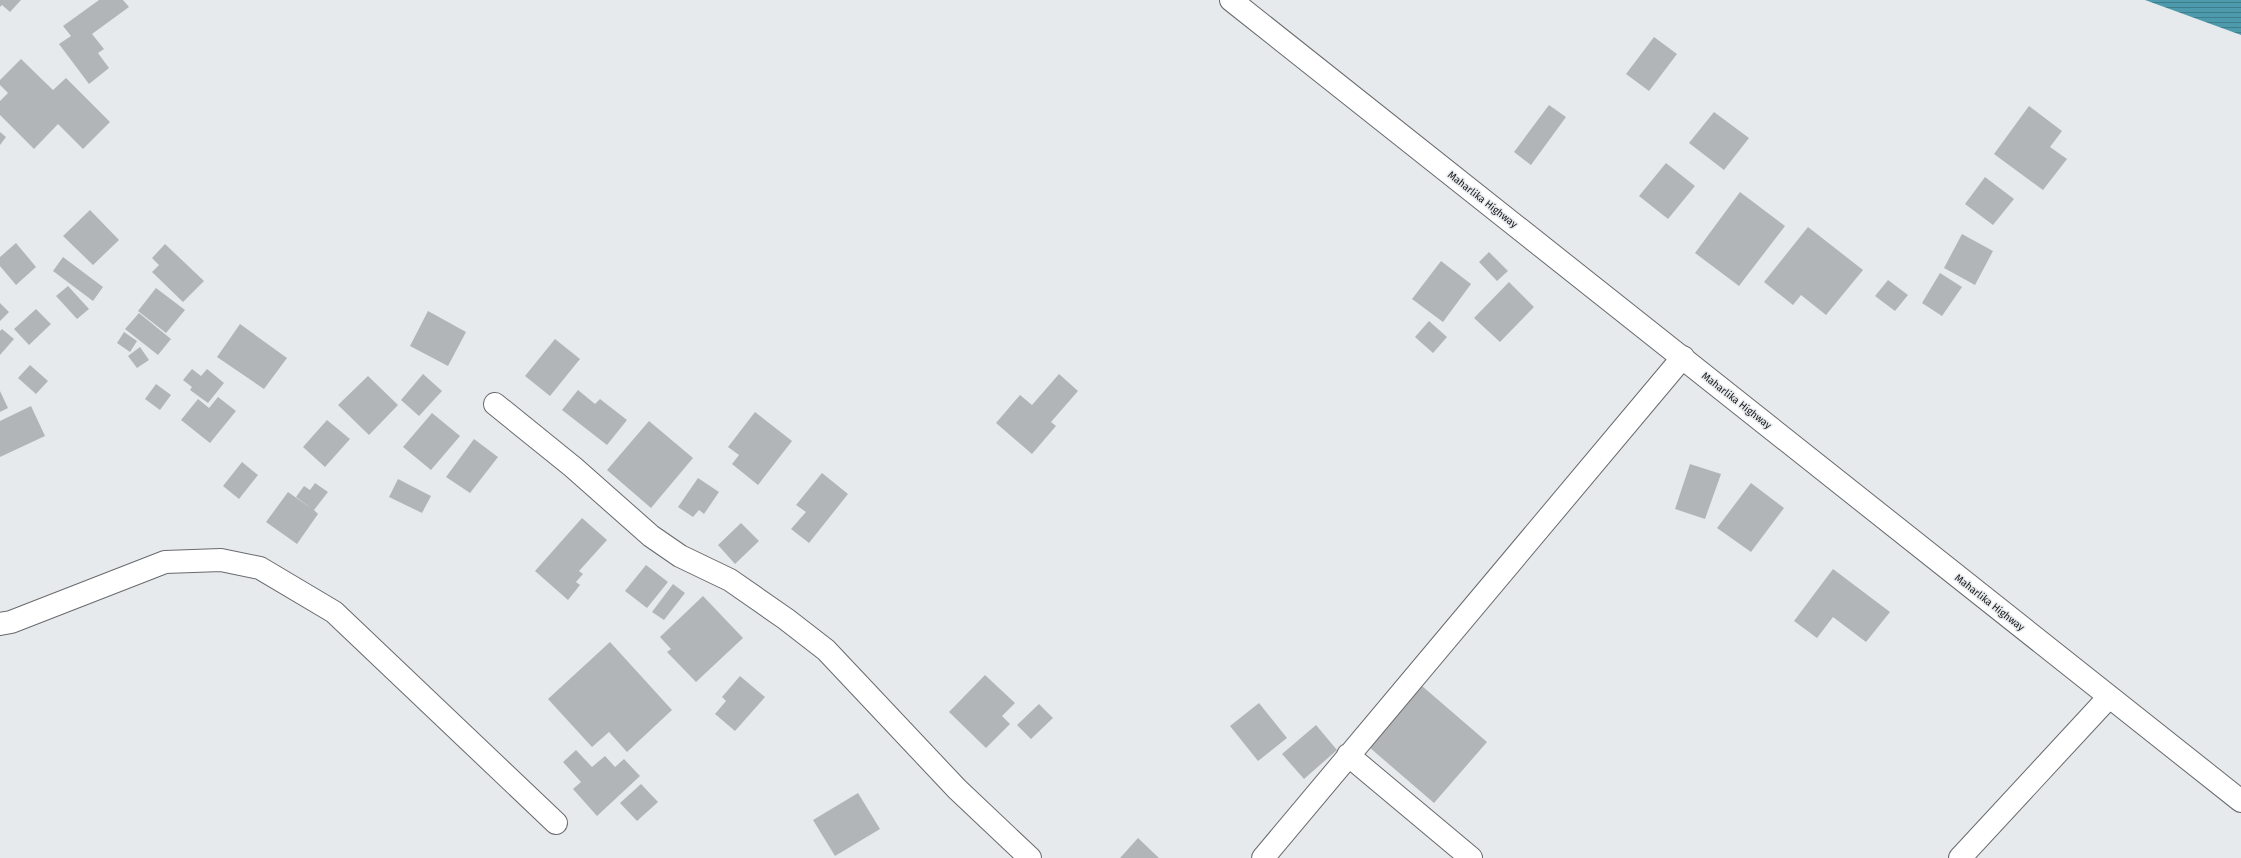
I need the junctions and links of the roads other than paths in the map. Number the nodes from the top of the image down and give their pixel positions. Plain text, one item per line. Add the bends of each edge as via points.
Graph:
1 (1231, 0) edge
2 (1683, 357) junction
3 (495, 404) dead end
4 (0, 624) edge
5 (2110, 696) junction
6 (1348, 755) junction
7 (2241, 801) edge
8 (556, 824) dead end
9 (1030, 858) edge
10 (1263, 858) edge
11 (1471, 858) edge
12 (1960, 858) edge

1 - 2 main road, Maharlika Highway
2 - 5 main road, Maharlika Highway
2 - 6 main road
3 - 9 main road via 573,467 651,536 680,556 730,580 826,650 957,788
4 - 8 main road via 165,562 221,560 260,568 334,612
5 - 7 main road, Maharlika Highway
5 - 12 main road
6 - 10 main road
6 - 11 main road

